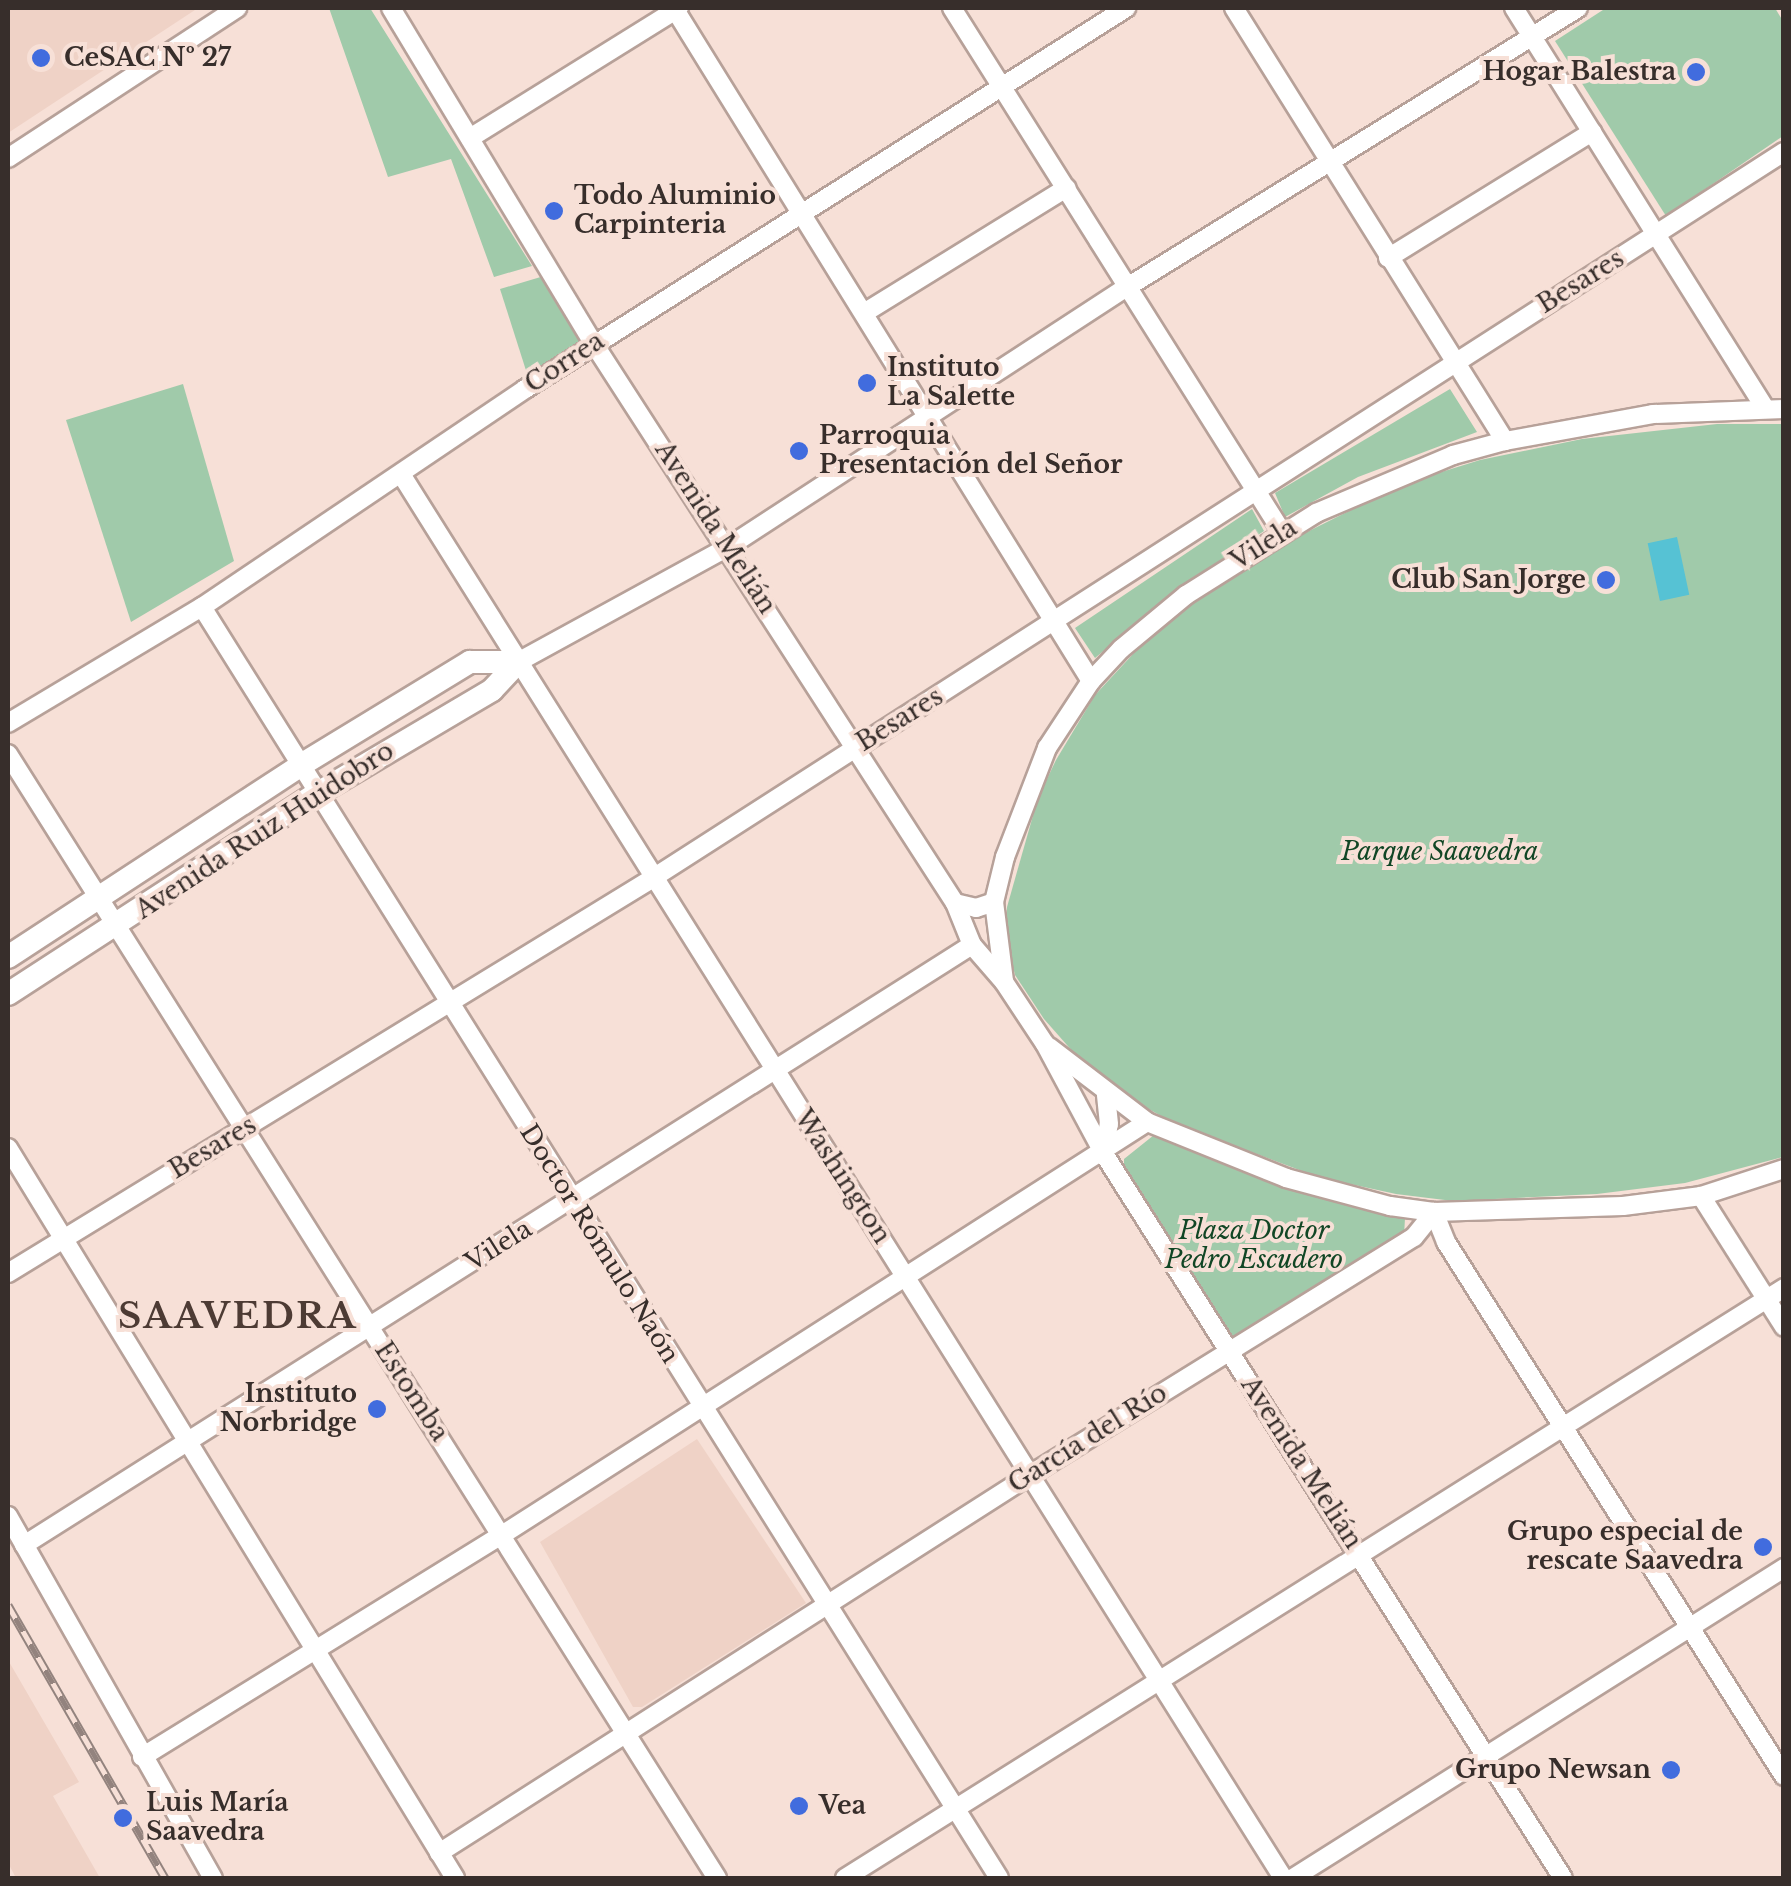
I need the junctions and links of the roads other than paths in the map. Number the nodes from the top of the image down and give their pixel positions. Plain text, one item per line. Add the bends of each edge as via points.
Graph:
1 (238, 8) edge
2 (390, 8) edge
3 (676, 8) edge
4 (952, 8) edge
5 (1126, 8) edge
6 (1234, 8) edge
7 (1514, 8) edge
8 (1578, 8) edge
9 (1534, 38) junction
10 (1000, 86) junction
11 (1592, 132) junction
12 (470, 138) junction
13 (1784, 152) edge
14 (8, 158) edge
15 (1327, 162) junction
16 (1066, 188) junction
17 (803, 212) junction
18 (1658, 233) junction
19 (1388, 258) junction
20 (1128, 286) junction
21 (864, 314) junction
22 (594, 344) junction
23 (1454, 362) junction
24 (1774, 408) edge
25 (928, 415) junction
26 (1504, 441) junction
27 (402, 474) junction
28 (1256, 491) junction
29 (1282, 532) junction
30 (728, 547) junction
31 (202, 607) junction
32 (1055, 622) junction
33 (518, 662) junction
34 (1090, 681) junction
35 (8, 723) edge
36 (855, 748) junction
37 (8, 754) edge
38 (301, 766) junction
39 (318, 793) junction
40 (652, 878) junction
41 (98, 898) junction
42 (994, 902) junction
43 (955, 903) junction
44 (117, 926) junction
45 (972, 945) junction
46 (8, 957) edge
47 (1004, 982) junction
48 (8, 994) edge
49 (450, 1006) junction
50 (1045, 1044) junction
51 (775, 1072) junction
52 (1106, 1095) junction
53 (1147, 1122) junction
54 (245, 1130) junction
55 (8, 1148) edge
56 (1104, 1154) junction
57 (1784, 1169) edge
58 (1701, 1196) junction
59 (573, 1199) junction
60 (1434, 1212) junction
61 (62, 1237) junction
62 (8, 1273) edge
63 (906, 1277) junction
64 (1784, 1288) edge
65 (1766, 1300) junction
66 (370, 1328) junction
67 (1784, 1328) edge
68 (1229, 1351) junction
69 (700, 1406) junction
70 (1561, 1426) junction
71 (188, 1442) junction
72 (1030, 1475) junction
73 (8, 1516) edge
74 (502, 1535) junction
75 (24, 1545) junction
76 (1359, 1553) junction
77 (1784, 1568) edge
78 (828, 1607) junction
79 (1689, 1627) junction
80 (314, 1648) junction
81 (1159, 1679) junction
82 (627, 1735) junction
83 (142, 1756) junction
84 (1487, 1757) junction
85 (1784, 1776) edge
86 (955, 1808) junction
87 (439, 1852) junction
88 (213, 1878) edge
89 (454, 1878) edge
90 (717, 1878) edge
91 (845, 1878) edge
92 (1000, 1878) edge
93 (1283, 1878) edge
94 (1293, 1878) edge
95 (1563, 1878) edge

1 - 14 street
2 - 12 street, Avenida Melián
3 - 12 street
3 - 17 street
4 - 10 street
5 - 10 street, Correa
6 - 15 street
7 - 9 street
8 - 9 street, Avenida Ruiz Huidobro
9 - 11 street
9 - 15 street, Avenida Ruiz Huidobro
10 - 16 street
10 - 17 street, Correa
11 - 18 street
11 - 19 street
12 - 22 street, Avenida Melián
13 - 18 street, Besares
15 - 19 street
15 - 20 street, Avenida Ruiz Huidobro
16 - 20 street
16 - 21 street
17 - 21 street
17 - 22 street, Correa
18 - 23 street, Besares
18 - 24 street
19 - 23 street
20 - 25 street, Avenida Ruiz Huidobro
20 - 28 street
21 - 25 street
22 - 27 street, Correa
22 - 30 street, Avenida Melián
23 - 26 street
23 - 28 street, Besares
24 - 26 street, Vilela via 1652,414
25 - 30 street, Avenida Ruiz Huidobro
25 - 32 street
26 - 29 street, Vilela via 1371,488
27 - 31 street, Correa
27 - 33 street, Washington
28 - 29 street
28 - 32 street, Besares
29 - 34 street, Vilela via 1186,595
30 - 33 street, Avenida Ruiz Huidobro
30 - 36 street, Avenida Melián
31 - 35 street, Correa
31 - 38 street, Doctor Rómulo Naón
32 - 34 street
32 - 36 street, Besares
33 - 38 main road, Avenida Ruiz Huidobro via 470,662
33 - 39 main road, Avenida Ruiz Huidobro via 492,690
33 - 40 street, Washington
34 - 42 street, Vilela via 1047,748
36 - 40 street, Besares
36 - 43 street, Avenida Melián
37 - 41 street, Estomba
38 - 39 street, Doctor Rómulo Naón
38 - 41 main road, Avenida Ruiz Huidobro
39 - 44 main road, Avenida Ruiz Huidobro
39 - 49 street, Doctor Rómulo Naón
40 - 49 street, Besares
40 - 51 street, Washington
41 - 44 street, Estomba
41 - 46 main road, Avenida Ruiz Huidobro
42 - 43 street via 976,908
42 - 47 street, Vilela
43 - 45 street, Avenida Melián
44 - 48 main road, Avenida Ruiz Huidobro
44 - 54 street, Estomba
45 - 47 street, Avenida Melián
45 - 51 street, Vilela
47 - 50 street, Avenida Melián
49 - 54 street, Besares
49 - 59 street, Doctor Rómulo Naón
50 - 52 street, Avenida Melián
50 - 56 street, Avenida Melián
51 - 59 street, Vilela
51 - 63 street, Washington
52 - 53 street, Avenida Melián
52 - 56 street
53 - 56 street
53 - 60 street, Avenida Melián via 1300,1182
54 - 61 street, Besares
54 - 66 street, Estomba
55 - 61 street
56 - 63 street
56 - 68 street, Avenida Melián
57 - 58 street
58 - 60 street via 1543,1212
58 - 65 street
59 - 66 street, Vilela
59 - 69 street, Doctor Rómulo Naón
60 - 68 street, García del Río via 1414,1237
60 - 70 street
61 - 62 street, Besares
61 - 71 street
63 - 69 street
63 - 72 street, Washington
64 - 65 street
65 - 67 street
65 - 70 street
66 - 71 street, Vilela
66 - 74 street, Estomba
68 - 72 street, García del Río
68 - 76 street, Avenida Melián
69 - 74 street
69 - 78 street, Doctor Rómulo Naón
70 - 76 street
70 - 79 street
71 - 75 street, Vilela
71 - 80 street
72 - 78 street, García del Río
72 - 81 street, Washington
73 - 75 street
74 - 80 street
74 - 82 street, Estomba
75 - 83 street
76 - 81 street
76 - 84 street, Avenida Melián
77 - 79 street
78 - 82 street, García del Río
78 - 86 street, Doctor Rómulo Naón
79 - 84 street
79 - 85 street
80 - 83 street
80 - 87 street
81 - 86 street
81 - 93 street, Washington
82 - 87 street, García del Río
82 - 90 street, Estomba
83 - 88 street
84 - 94 street
84 - 95 street, Avenida Melián
86 - 91 street
86 - 92 street, Doctor Rómulo Naón
87 - 89 street

